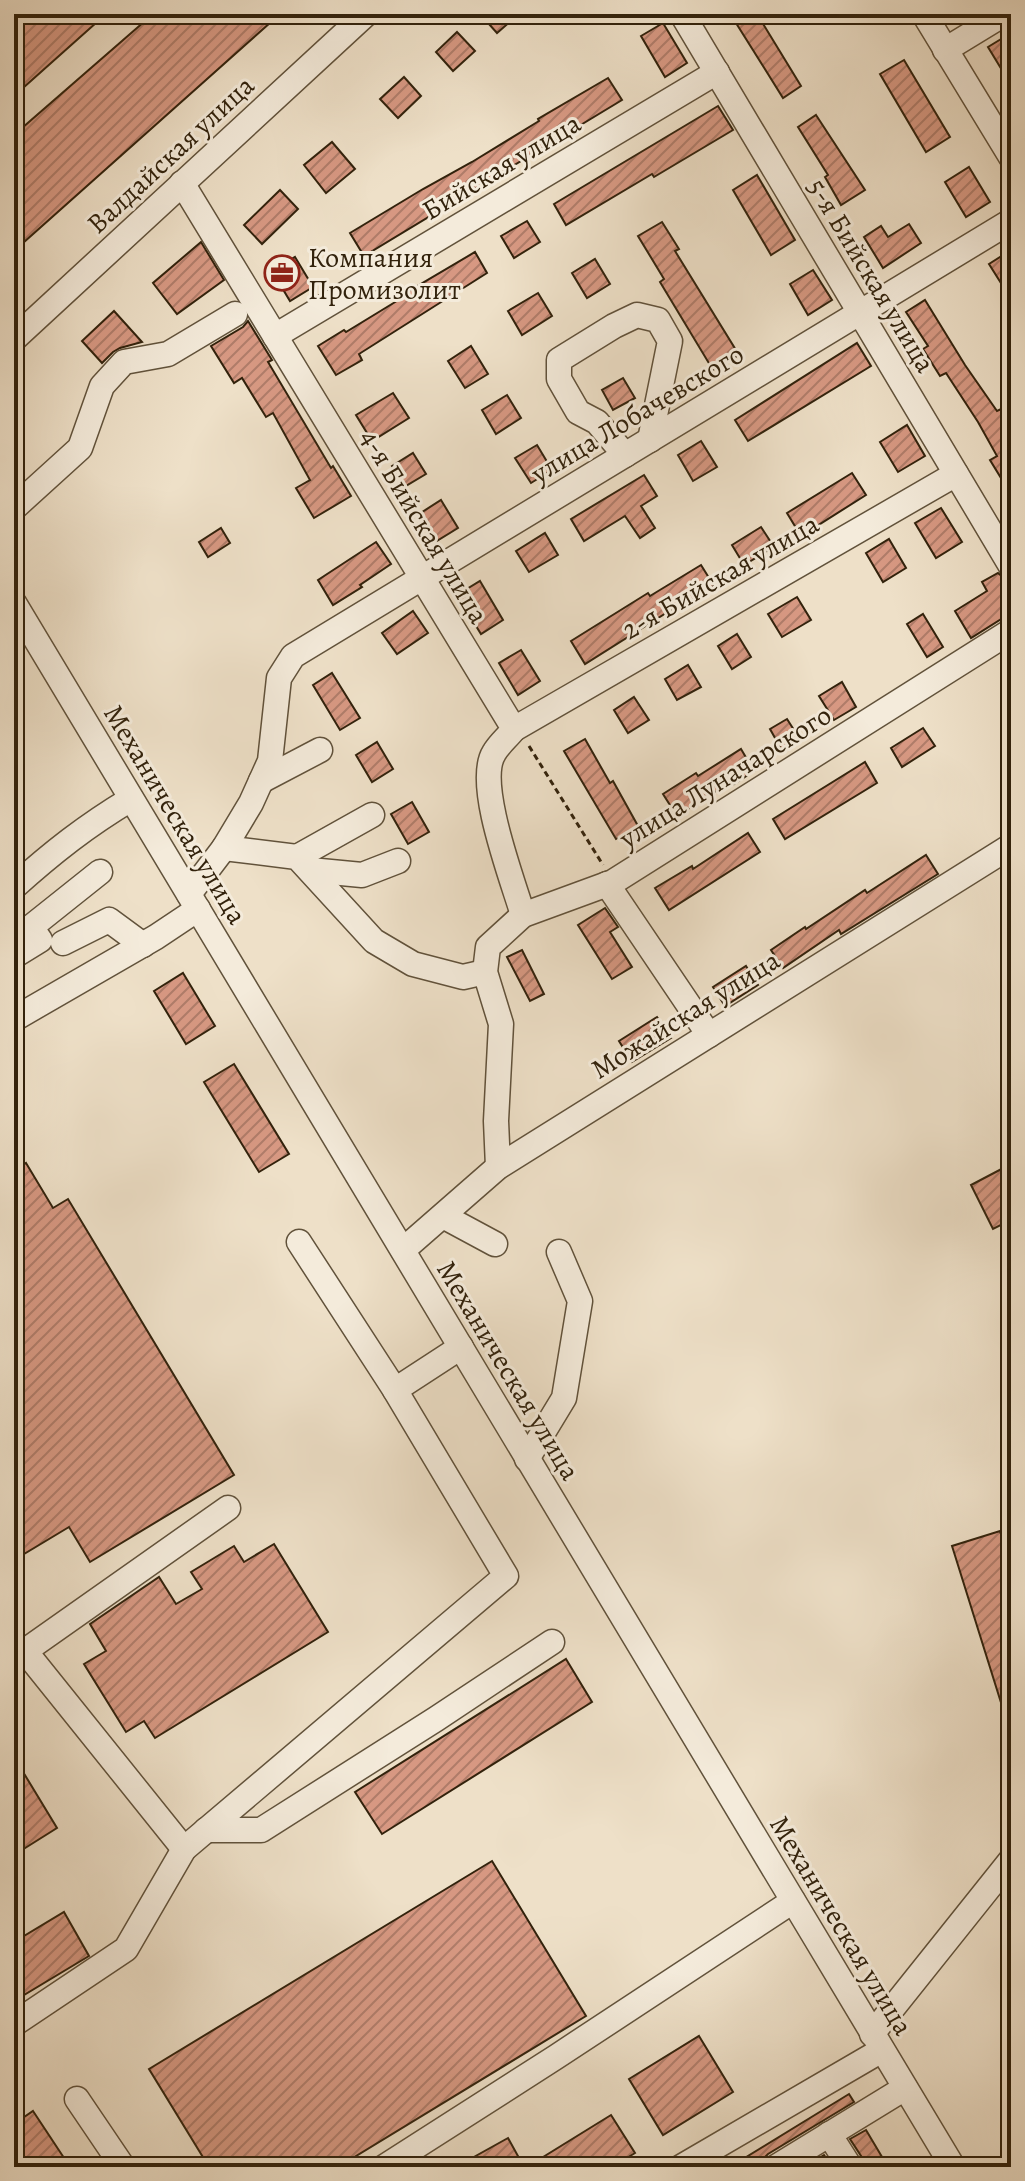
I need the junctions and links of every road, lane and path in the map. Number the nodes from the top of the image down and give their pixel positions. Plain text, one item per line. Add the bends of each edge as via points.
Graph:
1 (366, 14) edge
2 (682, 14) edge
3 (924, 14) edge
4 (1004, 14) edge
5 (945, 50) junction
6 (717, 72) junction
7 (1011, 157) edge
8 (182, 183) junction
9 (1011, 221) edge
10 (860, 313) junction
11 (235, 314) dead end
12 (275, 336) junction
13 (14, 339) edge
14 (650, 440) junction
15 (625, 455) junction
16 (956, 474) junction
17 (14, 508) edge
18 (1011, 566) edge
19 (422, 578) junction
20 (14, 603) edge
21 (1011, 631) edge
22 (516, 729) junction
23 (320, 750) dead end
24 (261, 781) junction
25 (131, 799) junction
26 (372, 815) dead end
27 (1011, 846) edge
28 (224, 848) junction
29 (398, 861) dead end
30 (304, 863) junction
31 (100, 872) dead end
32 (610, 883) junction
33 (14, 887) edge
34 (193, 902) junction
35 (523, 915) junction
36 (63, 943) dead end
37 (143, 945) junction
38 (14, 956) edge
39 (485, 972) junction
40 (14, 1019) edge
41 (709, 1035) junction
42 (498, 1167) junction
43 (443, 1216) junction
44 (299, 1242) dead end
45 (495, 1244) dead end
46 (403, 1250) junction
47 (559, 1252) dead end
48 (461, 1347) junction
49 (395, 1390) junction
50 (527, 1459) junction
51 (228, 1508) dead end
52 (552, 1642) dead end
53 (206, 1830) junction
54 (184, 1849) junction
55 (1007, 1875) edge
56 (793, 1901) junction
57 (14, 2024) edge
58 (877, 2042) junction
59 (905, 2088) junction
60 (77, 2099) dead end
61 (829, 2134) junction
62 (780, 2166) edge
63 (123, 2167) edge
64 (384, 2167) edge
65 (681, 2167) edge
66 (850, 2167) edge
67 (953, 2167) edge

1 - 8 street, Валдайская улица
2 - 6 street, 5-я Бийская улица
3 - 5 street
4 - 5 street
5 - 7 street
6 - 10 street, 5-я Бийская улица
6 - 12 street, Бийская улица
8 - 12 street, 4-я Бийская улица
8 - 13 street, Валдайская улица
9 - 10 street, улица Лобачевского
10 - 14 street, улица Лобачевского
10 - 16 street, 5-я Бийская улица
11 - 17 street via 168,354 124,362 102,386 80,448
12 - 19 street, 4-я Бийская улица
14 - 15 street, улица Лобачевского
14 - 15 street via 670,341 658,320 637,315 559,360 559,379 578,412 597,422
15 - 19 street, улица Лобачевского
16 - 18 street, 5-я Бийская улица
16 - 22 street, 2-я Бийская улица
19 - 22 street, 4-я Бийская улица
19 - 24 street, улица Лобачевского via 293,656 279,678 270,761
20 - 25 street, Механическая улица
21 - 32 street, улица Луначарского
22 - 32 path
22 - 35 street via 492,754 489,783
23 - 24 street
24 - 28 street
25 - 33 street via 56,849
25 - 34 street, Механическая улица
26 - 30 street
27 - 41 street, Можайская улица
28 - 30 street
28 - 34 street
29 - 30 street via 362,875
30 - 39 street via 374,941 413,964 463,977
31 - 38 street via 31,927 40,940
32 - 35 street, улица Луначарского
32 - 41 street
34 - 37 street
34 - 46 street, Механическая улица
35 - 39 street, улица Луначарского via 488,947
36 - 37 street via 109,920
37 - 40 street
39 - 42 street via 501,1024
41 - 42 street, Можайская улица
42 - 43 street, Можайская улица
43 - 45 street
43 - 46 street, Можайская улица
44 - 49 street
46 - 48 street, Механическая улица
47 - 50 street via 580,1301 564,1398
48 - 49 street
48 - 50 street, Механическая улица
49 - 53 street via 506,1576
50 - 56 street, Механическая улица
51 - 54 street via 25,1651
52 - 53 street via 261,1830
53 - 54 street
54 - 57 street via 126,1949
55 - 58 street
56 - 58 street, Механическая улица
56 - 64 street
58 - 59 street, Механическая улица
58 - 65 street
59 - 61 street
59 - 67 street, Механическая улица
60 - 63 street
61 - 62 street
61 - 66 street

